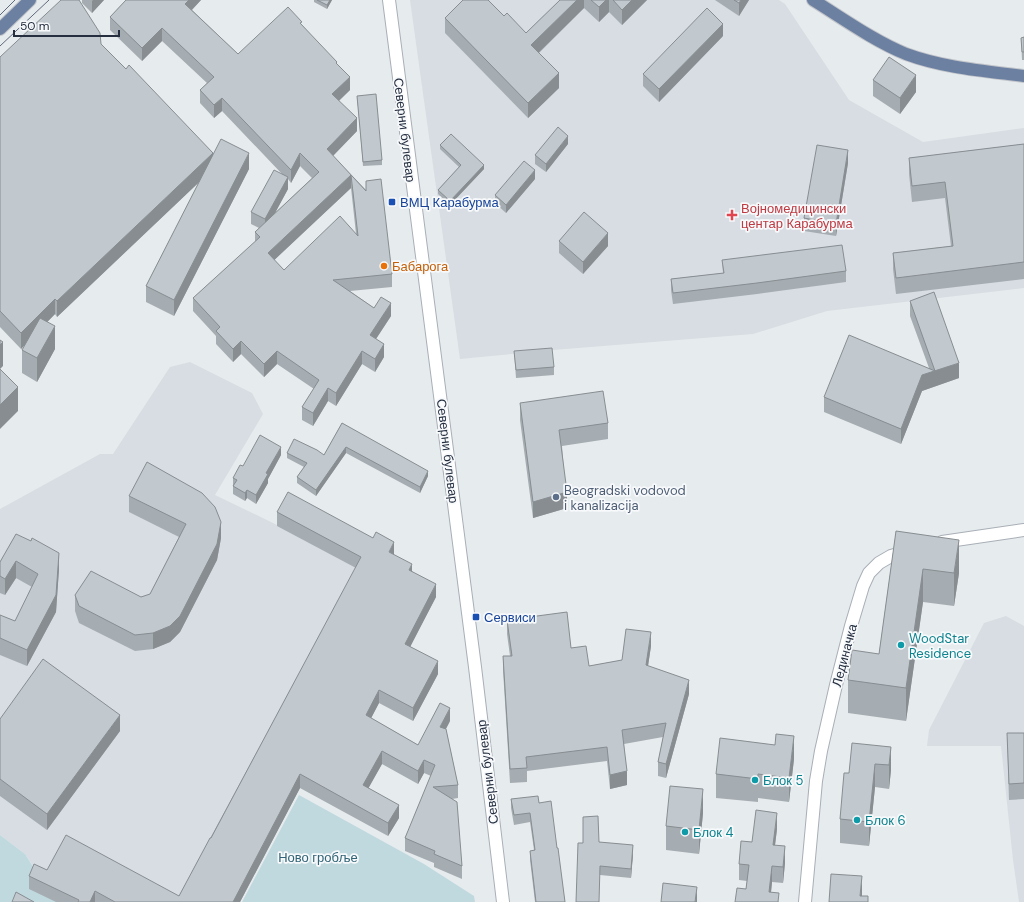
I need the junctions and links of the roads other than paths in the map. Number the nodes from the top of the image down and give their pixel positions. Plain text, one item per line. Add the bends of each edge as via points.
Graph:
1 (30, 0) edge
2 (389, 0) edge
3 (813, 0) edge
4 (0, 29) edge
5 (1024, 76) edge
6 (1024, 530) edge
7 (933, 544) edge
8 (919, 548) edge
9 (503, 902) edge
10 (805, 902) edge

1 - 4 main road
2 - 9 street, Северни булевар via 476,668
3 - 5 main road via 871,36 907,54 950,66
6 - 7 street
8 - 10 street, Лединачка via 891,556 879,563 869,573 863,586 822,745 816,781

